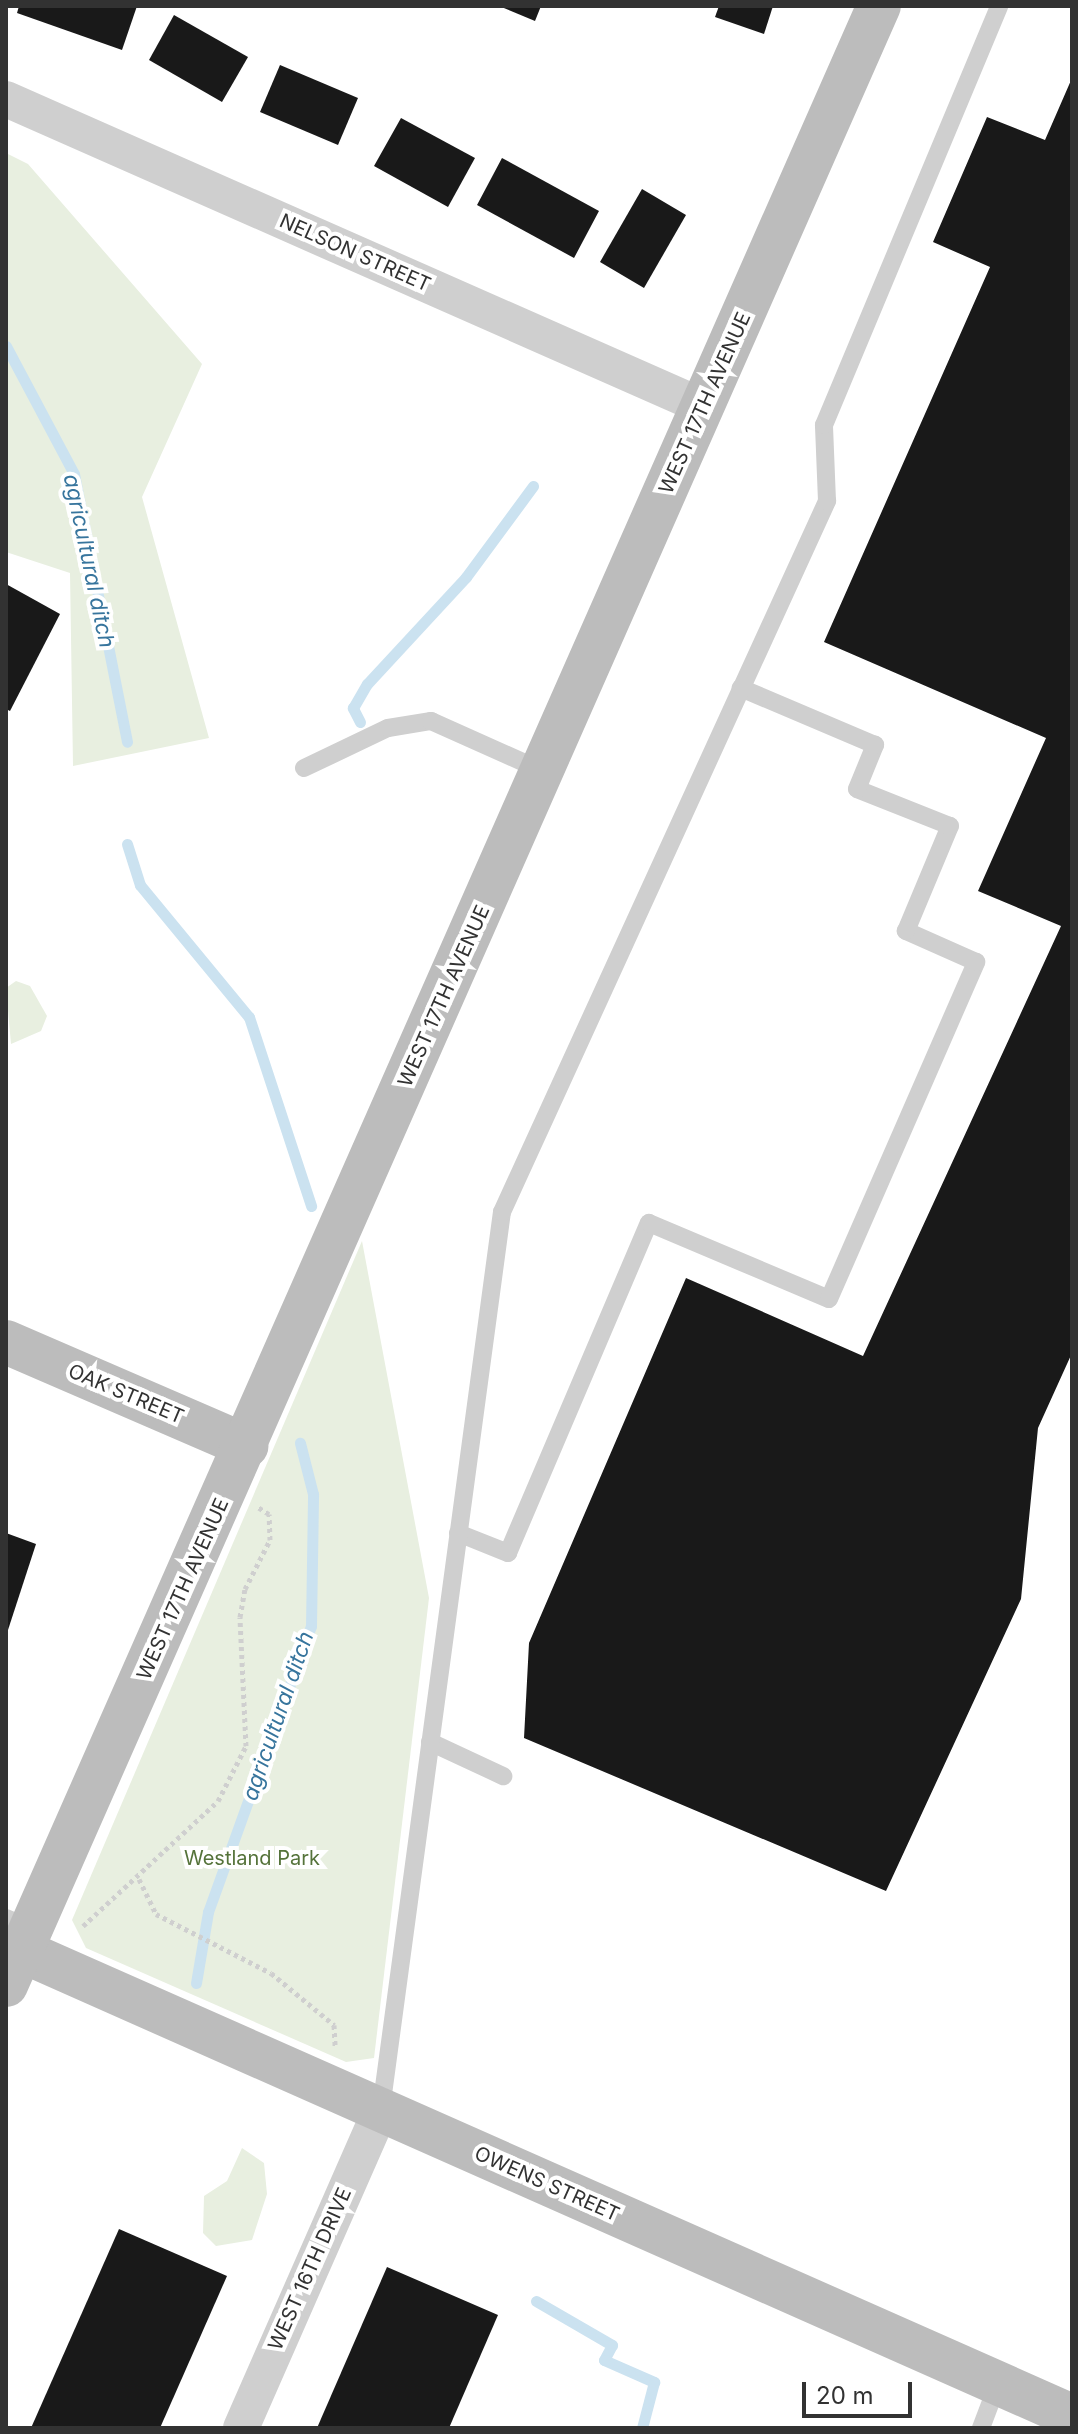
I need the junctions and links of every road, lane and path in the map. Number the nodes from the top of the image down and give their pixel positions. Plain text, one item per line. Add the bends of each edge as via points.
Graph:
1 (879, 6) edge
2 (999, 6) edge
3 (6, 99) edge
4 (704, 407) junction
5 (741, 688) junction
6 (304, 768) dead end
7 (543, 771) junction
8 (6, 1342) edge
9 (246, 1446) junction
10 (229, 1485) junction
11 (458, 1533) junction
12 (430, 1742) junction
13 (503, 1776) dead end
14 (139, 1879) junction
15 (83, 1926) dead end
16 (14, 1956) edge
17 (338, 2092) junction
18 (380, 2111) junction
19 (998, 2383) junction
20 (1072, 2416) edge
21 (241, 2428) edge
22 (981, 2428) edge

1 - 4 street, WEST 17TH AVENUE
2 - 5 lane via 824,425 827,501
3 - 4 street, NELSON STREET
4 - 7 street, WEST 17TH AVENUE
5 - 11 lane via 502,1212
5 - 11 lane via 875,745 857,789 950,826 906,931 976,962 829,1299 649,1223 508,1553
6 - 7 lane via 388,728 431,721
7 - 9 street, WEST 17TH AVENUE
8 - 9 street, OAK STREET
9 - 10 street, WEST 17TH AVENUE
10 - 14 path via 269,1514 270,1540 245,1589 240,1617 246,1746 218,1801
10 - 16 street, WEST 17TH AVENUE
11 - 12 lane
12 - 13 lane
12 - 18 lane
14 - 15 path
14 - 17 path via 156,1914 271,1973 334,2025
16 - 17 street, OWENS STREET
17 - 18 street, OWENS STREET
18 - 19 street, OWENS STREET
18 - 21 street, WEST 16TH DRIVE
19 - 20 street, OWENS STREET
19 - 22 lane

